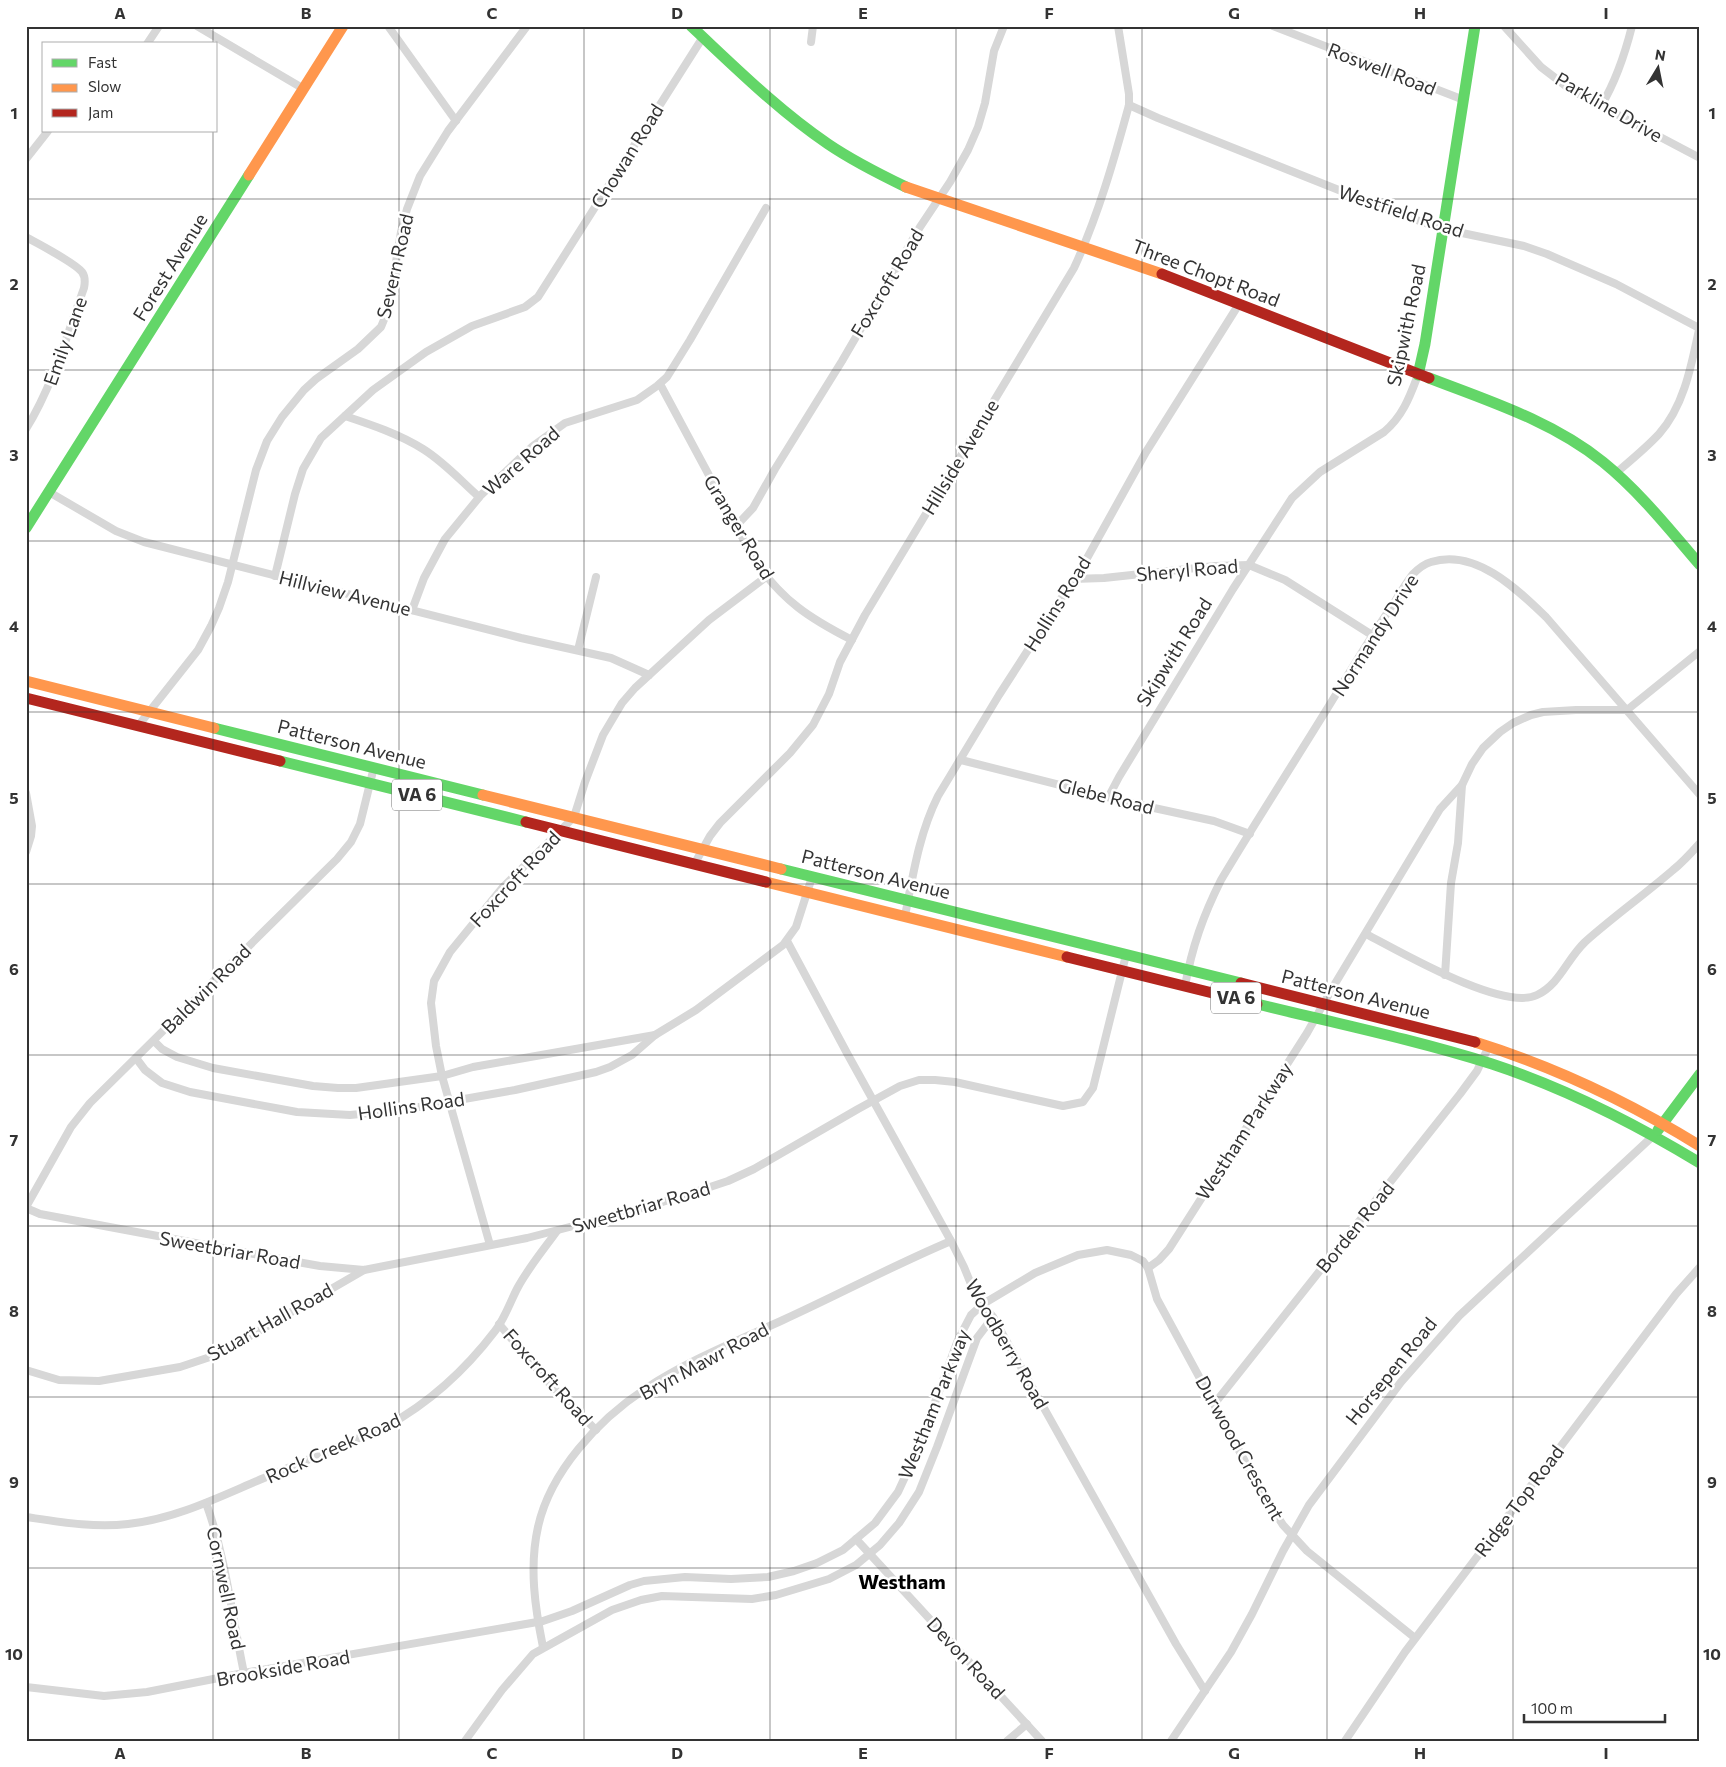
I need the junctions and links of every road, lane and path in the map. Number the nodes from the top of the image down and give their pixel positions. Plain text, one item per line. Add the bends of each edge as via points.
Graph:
1 (159, 26) edge
2 (197, 26) edge
3 (343, 26) edge
4 (388, 26) edge
5 (528, 26) edge
6 (691, 26) edge
7 (813, 26) edge
8 (1004, 26) edge
9 (1118, 26) edge
10 (1273, 26) edge
11 (1475, 26) edge
12 (1504, 26) edge
13 (1632, 26) edge
14 (703, 38) junction
15 (148, 42) edge
16 (811, 42) dead end
17 (304, 89) junction
18 (1464, 100) junction
19 (1129, 105) junction
20 (1601, 106) junction
21 (456, 121) junction
22 (47, 132) edge
23 (1700, 158) edge
24 (26, 159) edge
25 (939, 199) junction
26 (766, 208) dead end
27 (1443, 229) junction
28 (26, 237) edge
29 (1084, 246) junction
30 (1239, 304) junction
31 (1700, 327) edge
32 (1418, 374) junction
33 (660, 384) junction
34 (345, 416) junction
35 (26, 429) edge
36 (1616, 473) junction
37 (49, 492) junction
38 (479, 497) junction
39 (736, 525) junction
40 (26, 528) edge
41 (232, 565) junction
42 (1249, 565) junction
43 (1700, 565) edge
44 (275, 576) junction
45 (596, 577) dead end
46 (766, 577) junction
47 (1073, 579) junction
48 (412, 610) junction
49 (1372, 635) junction
50 (852, 640) junction
51 (578, 650) junction
52 (1700, 652) edge
53 (649, 675) junction
54 (26, 681) edge
55 (26, 698) edge
56 (1627, 710) junction
57 (149, 711) junction
58 (138, 726) junction
59 (961, 760) junction
60 (374, 767) junction
61 (370, 783) junction
62 (1462, 785) junction
63 (1700, 795) edge
64 (26, 796) edge
65 (1109, 796) junction
66 (574, 817) junction
67 (560, 830) junction
68 (1250, 834) junction
69 (1700, 843) edge
70 (703, 849) junction
71 (26, 852) edge
72 (695, 864) junction
73 (812, 876) junction
74 (808, 892) junction
75 (908, 900) junction
76 (906, 916) junction
77 (1366, 934) junction
78 (787, 941) junction
79 (1126, 955) junction
80 (1122, 970) junction
81 (1188, 970) junction
82 (1445, 975) junction
83 (1186, 986) junction
84 (1323, 1004) junction
85 (1315, 1018) junction
86 (655, 1035) junction
87 (154, 1041) junction
88 (1489, 1046) junction
89 (136, 1058) junction
90 (1482, 1061) junction
91 (1700, 1074) edge
92 (442, 1076) junction
93 (874, 1100) junction
94 (450, 1101) junction
95 (1663, 1124) junction
96 (1653, 1136) junction
97 (1700, 1146) edge
98 (1700, 1163) edge
99 (26, 1208) edge
100 (557, 1230) junction
101 (951, 1240) junction
102 (490, 1245) junction
103 (1700, 1267) edge
104 (1148, 1268) junction
105 (364, 1270) junction
106 (983, 1304) junction
107 (993, 1317) junction
108 (499, 1324) junction
109 (26, 1370) edge
110 (1215, 1403) junction
111 (596, 1430) junction
112 (206, 1503) junction
113 (26, 1518) edge
114 (1292, 1535) junction
115 (856, 1539) junction
116 (869, 1554) junction
117 (538, 1622) junction
118 (1415, 1638) junction
119 (543, 1647) junction
120 (244, 1673) junction
121 (26, 1687) edge
122 (1205, 1691) junction
123 (1027, 1724) junction
124 (465, 1741) edge
125 (1007, 1741) edge
126 (1042, 1741) edge
127 (1171, 1741) edge
128 (1345, 1741) edge

1 - 15 street
2 - 17 street
3 - 17 main road, Forest Avenue
4 - 21 street
5 - 21 street, Severn Road
6 - 14 main road, Three Chopt Road
7 - 16 street
8 - 25 street, Foxcroft Road via 994,51 978,127
9 - 19 street, Hillside Avenue
10 - 18 street, Roswell Road
11 - 18 main road, Skipwith Road
12 - 20 street, Parkline Drive via 1541,67 1571,90
13 - 20 street via 1618,70
14 - 25 main road, Three Chopt Road via 778,105 828,144 883,176
14 - 34 street, Chowan Road via 545,288 533,302 452,335 396,372
17 - 37 main road, Forest Avenue
18 - 27 main road, Skipwith Road
19 - 27 street, Westfield Road
19 - 29 street, Hillside Avenue
20 - 23 street, Parkline Drive
21 - 41 street, Severn Road via 420,176 410,200 385,320 374,335 304,390 282,417 261,456
22 - 24 street
25 - 29 main road, Three Chopt Road
25 - 39 street, Foxcroft Road via 753,508
26 - 33 street, Ware Road via 678,360
27 - 31 street, Westfield Road via 1547,254 1616,284
27 - 32 main road, Skipwith Road
28 - 35 street, Emily Lane via 68,261 82,272 84,278 84,288 53,376
29 - 30 main road, Three Chopt Road
29 - 50 street, Hillside Avenue via 1074,268
30 - 32 main road, Three Chopt Road
30 - 47 street, Hollins Road via 1146,452
31 - 36 street via 1689,375 1669,420 1644,449
32 - 36 main road, Three Chopt Road via 1545,425 1589,451
32 - 42 street, Skipwith Road via 1407,404 1392,425 1335,461 1306,484 1292,498
33 - 38 street, Ware Road via 638,400 577,419 548,434
33 - 39 street, Granger Road
34 - 38 street via 396,435 424,450
34 - 44 street, Chowan Road via 321,438 303,469
36 - 43 main road, Three Chopt Road
37 - 40 main road, Forest Avenue
37 - 41 street, Hillview Avenue via 126,535
38 - 48 street, Ware Road via 434,556
39 - 46 street, Granger Road
41 - 44 street, Hillview Avenue
41 - 57 street, Severn Road via 219,608 198,650
42 - 47 street, Sheryl Road
42 - 49 street, Sheryl Road via 1284,580
42 - 65 street, Skipwith Road
44 - 48 street, Hillview Avenue
45 - 51 street
46 - 50 street, Granger Road via 803,612
46 - 53 street, Foxcroft Road via 709,620
47 - 59 street, Hollins Road
48 - 51 street, Hillview Avenue
49 - 56 street, Normandy Drive via 1420,567 1447,559 1460,560 1492,572 1526,597
49 - 68 street, Normandy Drive
50 - 70 street, Hillside Avenue via 824,704 801,742 720,823
51 - 53 street, Hillview Avenue via 611,658
52 - 56 street
53 - 66 street, Foxcroft Road via 622,703 603,735
54 - 57 main road, Patterson Avenue / VA 6
55 - 58 main road, Patterson Avenue / VA 6
56 - 62 street via 1543,712 1523,718 1500,732 1483,748
56 - 63 street, Normandy Drive
57 - 58 street, Severn Road
57 - 60 main road, Patterson Avenue / VA 6
58 - 61 main road, Patterson Avenue / VA 6
59 - 65 street, Glebe Road
59 - 75 street, Hollins Road via 927,820
60 - 61 street, Baldwin Road
60 - 66 main road, Patterson Avenue / VA 6
61 - 67 main road, Patterson Avenue / VA 6
61 - 87 street, Baldwin Road via 360,824 337,859
62 - 77 street, Westham Parkway via 1440,809
62 - 82 street
64 - 71 street via 32,826
65 - 68 street, Glebe Road via 1214,821
66 - 67 street, Foxcroft Road
66 - 70 main road, Patterson Avenue / VA 6
67 - 72 main road, Patterson Avenue / VA 6
67 - 92 street, Foxcroft Road via 504,888 450,952 434,981 431,1003
68 - 81 street, Normandy Drive via 1206,910
69 - 82 street via 1675,869 1584,944 1554,983 1537,995 1530,998 1496,994
70 - 72 street, Hillside Avenue
70 - 73 main road, Patterson Avenue / VA 6
72 - 74 main road, Patterson Avenue / VA 6
73 - 74 street, Hollins Road
73 - 75 main road, Patterson Avenue / VA 6
74 - 76 main road, Patterson Avenue / VA 6
74 - 78 street, Hollins Road via 796,927
75 - 76 street, Hollins Road
75 - 79 main road, Patterson Avenue / VA 6
76 - 80 main road, Patterson Avenue / VA 6
77 - 82 street
77 - 84 street, Westham Parkway
78 - 86 street, Hollins Road via 696,1010
78 - 93 street, Woodberry Road
79 - 80 street, Sweetbriar Road
79 - 81 main road, Patterson Avenue / VA 6
80 - 83 main road, Patterson Avenue / VA 6
80 - 93 street, Sweetbriar Road via 1093,1088 1082,1102 1063,1106 935,1080 919,1080 900,1086
81 - 83 street, Normandy Drive
81 - 84 main road, Patterson Avenue / VA 6
83 - 85 main road, Patterson Avenue / VA 6
84 - 85 street, Westham Parkway
84 - 88 main road, Patterson Avenue / VA 6
85 - 90 main road, Patterson Avenue / VA 6
85 - 104 street, Westham Parkway via 1169,1249
86 - 92 street, Hollins Road via 482,1065
86 - 94 street, Hollins Road via 632,1055 603,1070
87 - 89 street, Baldwin Road
87 - 92 street, Hollins Road via 162,1049 192,1063 313,1086 356,1088
88 - 90 street, Borden Road
88 - 95 main road, Patterson Avenue / VA 6 via 1579,1080
89 - 94 street, Hollins Road via 162,1083 190,1092 297,1112 381,1113
89 - 99 street, Baldwin Road via 75,1121
90 - 96 main road, Patterson Avenue / VA 6 via 1555,1087
90 - 110 street, Borden Road via 1420,1145
91 - 95 main road, Horsepen Road
92 - 94 street, Foxcroft Road
93 - 100 street, Sweetbriar Road via 728,1181 643,1208
93 - 101 street, Woodberry Road
94 - 102 street, Foxcroft Road
95 - 96 main road, Horsepen Road
95 - 97 main road, Patterson Avenue / VA 6
96 - 98 main road, Patterson Avenue / VA 6
96 - 114 street, Horsepen Road via 1491,1286 1430,1348 1343,1458
99 - 105 street, Sweetbriar Road via 40,1214 139,1234 320,1266
100 - 102 street, Sweetbriar Road
100 - 108 street, Rock Creek Road
101 - 106 street, Woodberry Road via 975,1294
101 - 111 street, Bryn Mawr Road via 667,1376
102 - 105 street, Sweetbriar Road
103 - 118 street, Ridge Top Road via 1676,1294
104 - 106 street, Westham Parkway via 1142,1261 1121,1252 1107,1250 1078,1255 1035,1274
104 - 110 street, Durwood Crescent via 1157,1299
105 - 109 street, Stuart Hall Road via 231,1347 180,1367 98,1381 59,1380
106 - 107 street, Woodberry Road
106 - 115 street, Westham Parkway via 971,1315 958,1340 917,1451 898,1492 875,1523
107 - 116 street, Westham Parkway via 977,1338 919,1492 899,1523
107 - 122 street, Woodberry Road
108 - 111 street, Foxcroft Road via 548,1382
108 - 112 street, Rock Creek Road via 451,1379 408,1414 361,1438
110 - 114 street, Durwood Crescent via 1268,1502
111 - 117 street, Bryn Mawr Road via 563,1470 544,1506 534,1556
112 - 113 street, Rock Creek Road via 151,1521 127,1524 74,1524
112 - 120 street, Cornwell Road via 224,1571
114 - 118 street, Durwood Crescent via 1307,1551
114 - 122 street, Horsepen Road via 1231,1652
115 - 116 street, Devon Road
115 - 117 street, Westham Parkway via 843,1550 794,1571 751,1579 685,1577 644,1581
116 - 119 street, Westham Parkway via 829,1579 776,1595 752,1599 662,1596 641,1600 612,1610
116 - 123 street, Devon Road
117 - 119 street, Bryn Mawr Road
117 - 120 street, Brookside Road
118 - 128 street, Ridge Top Road via 1382,1682
119 - 124 street, Westham Parkway via 518,1671
120 - 121 street, Brookside Road via 119,1695 86,1695
122 - 127 street, Horsepen Road
123 - 125 street
123 - 126 street, Devon Road

